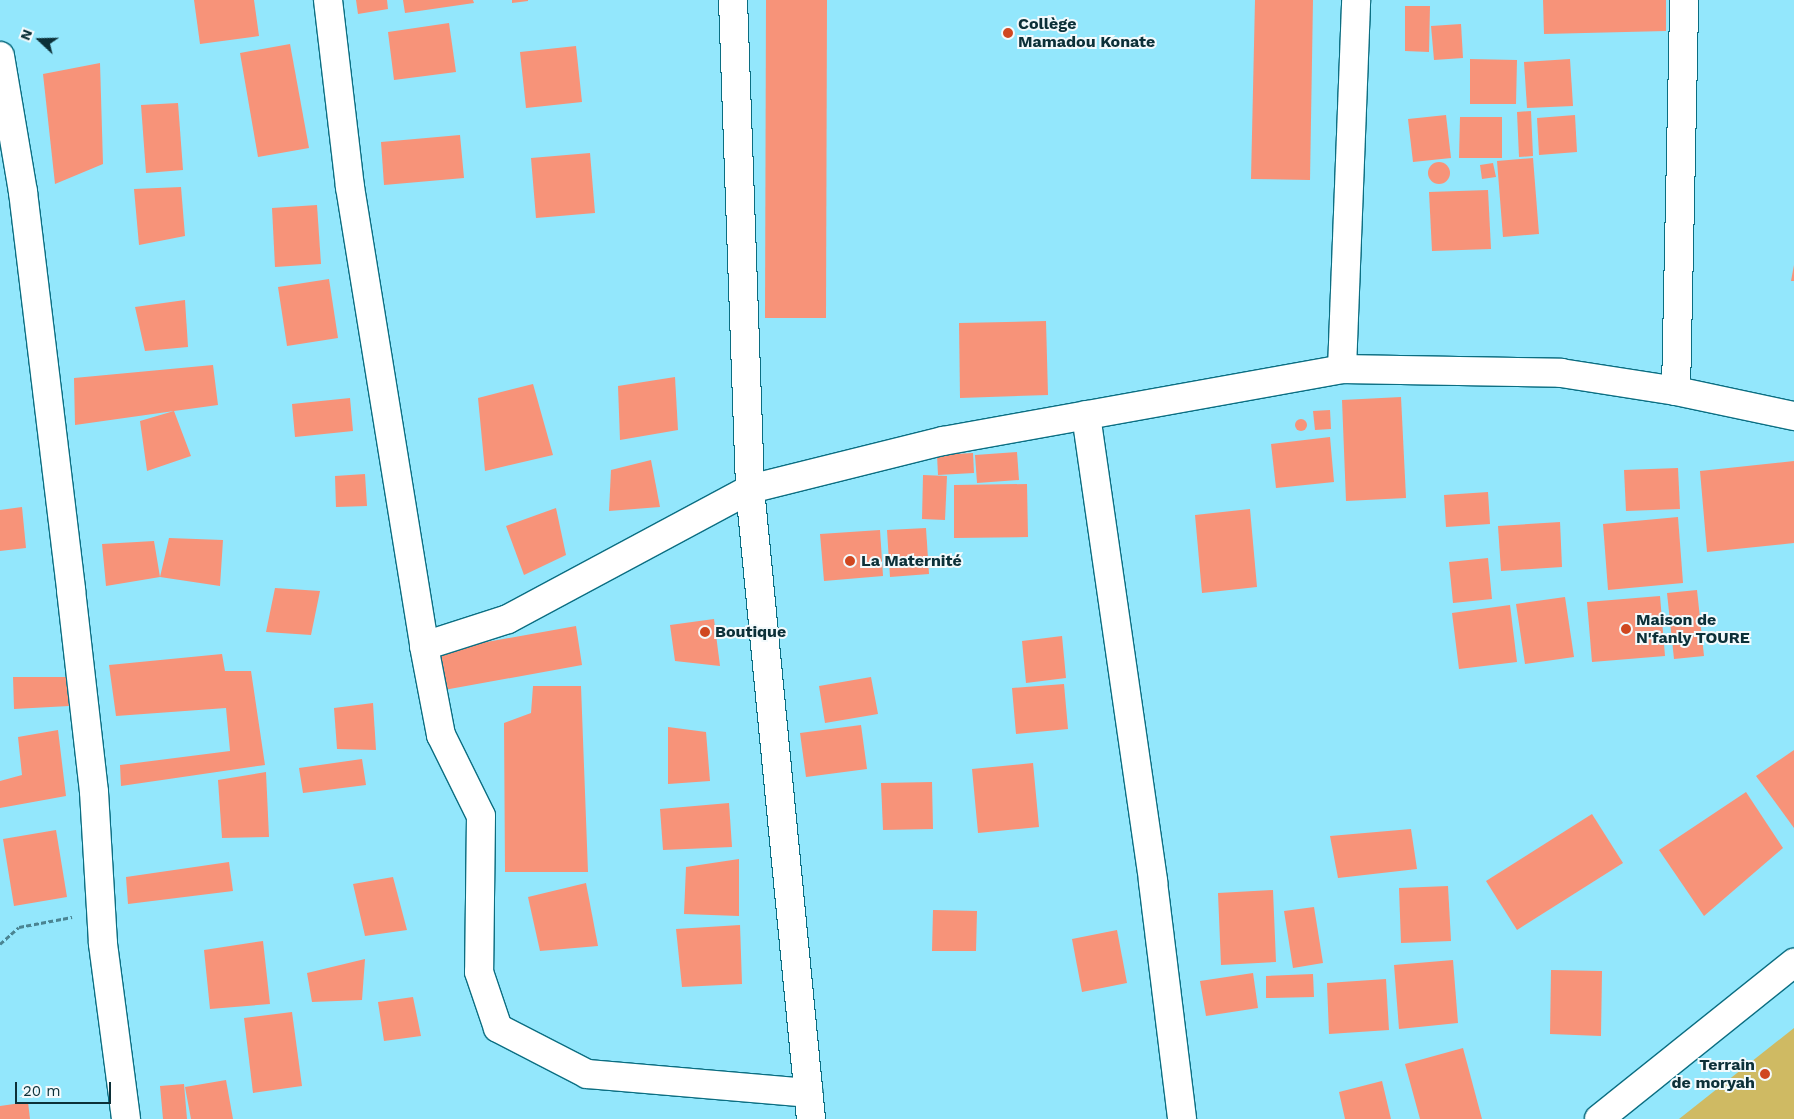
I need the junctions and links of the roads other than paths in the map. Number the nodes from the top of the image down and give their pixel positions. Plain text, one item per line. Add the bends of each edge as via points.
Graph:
1 (328, 0) edge
2 (733, 0) edge
3 (1356, 0) edge
4 (1684, 0) edge
5 (0, 56) edge
6 (1342, 369) junction
7 (1676, 391) junction
8 (1086, 415) junction
9 (1794, 416) edge
10 (750, 489) junction
11 (424, 646) junction
12 (1794, 963) edge
13 (810, 1106) edge
14 (126, 1119) edge
15 (1182, 1119) edge
16 (1599, 1119) edge

1 - 11 street via 350,187
2 - 10 street
3 - 6 street
4 - 7 street
5 - 14 street via 23,192 70,581 94,792 101,912
6 - 7 street via 1561,373
6 - 8 street
7 - 9 street
8 - 10 street via 943,441
8 - 15 street via 1152,872
10 - 11 street via 508,619
10 - 13 street
11 - 13 street via 441,735 481,816 479,972 498,1028 587,1074
12 - 16 street

